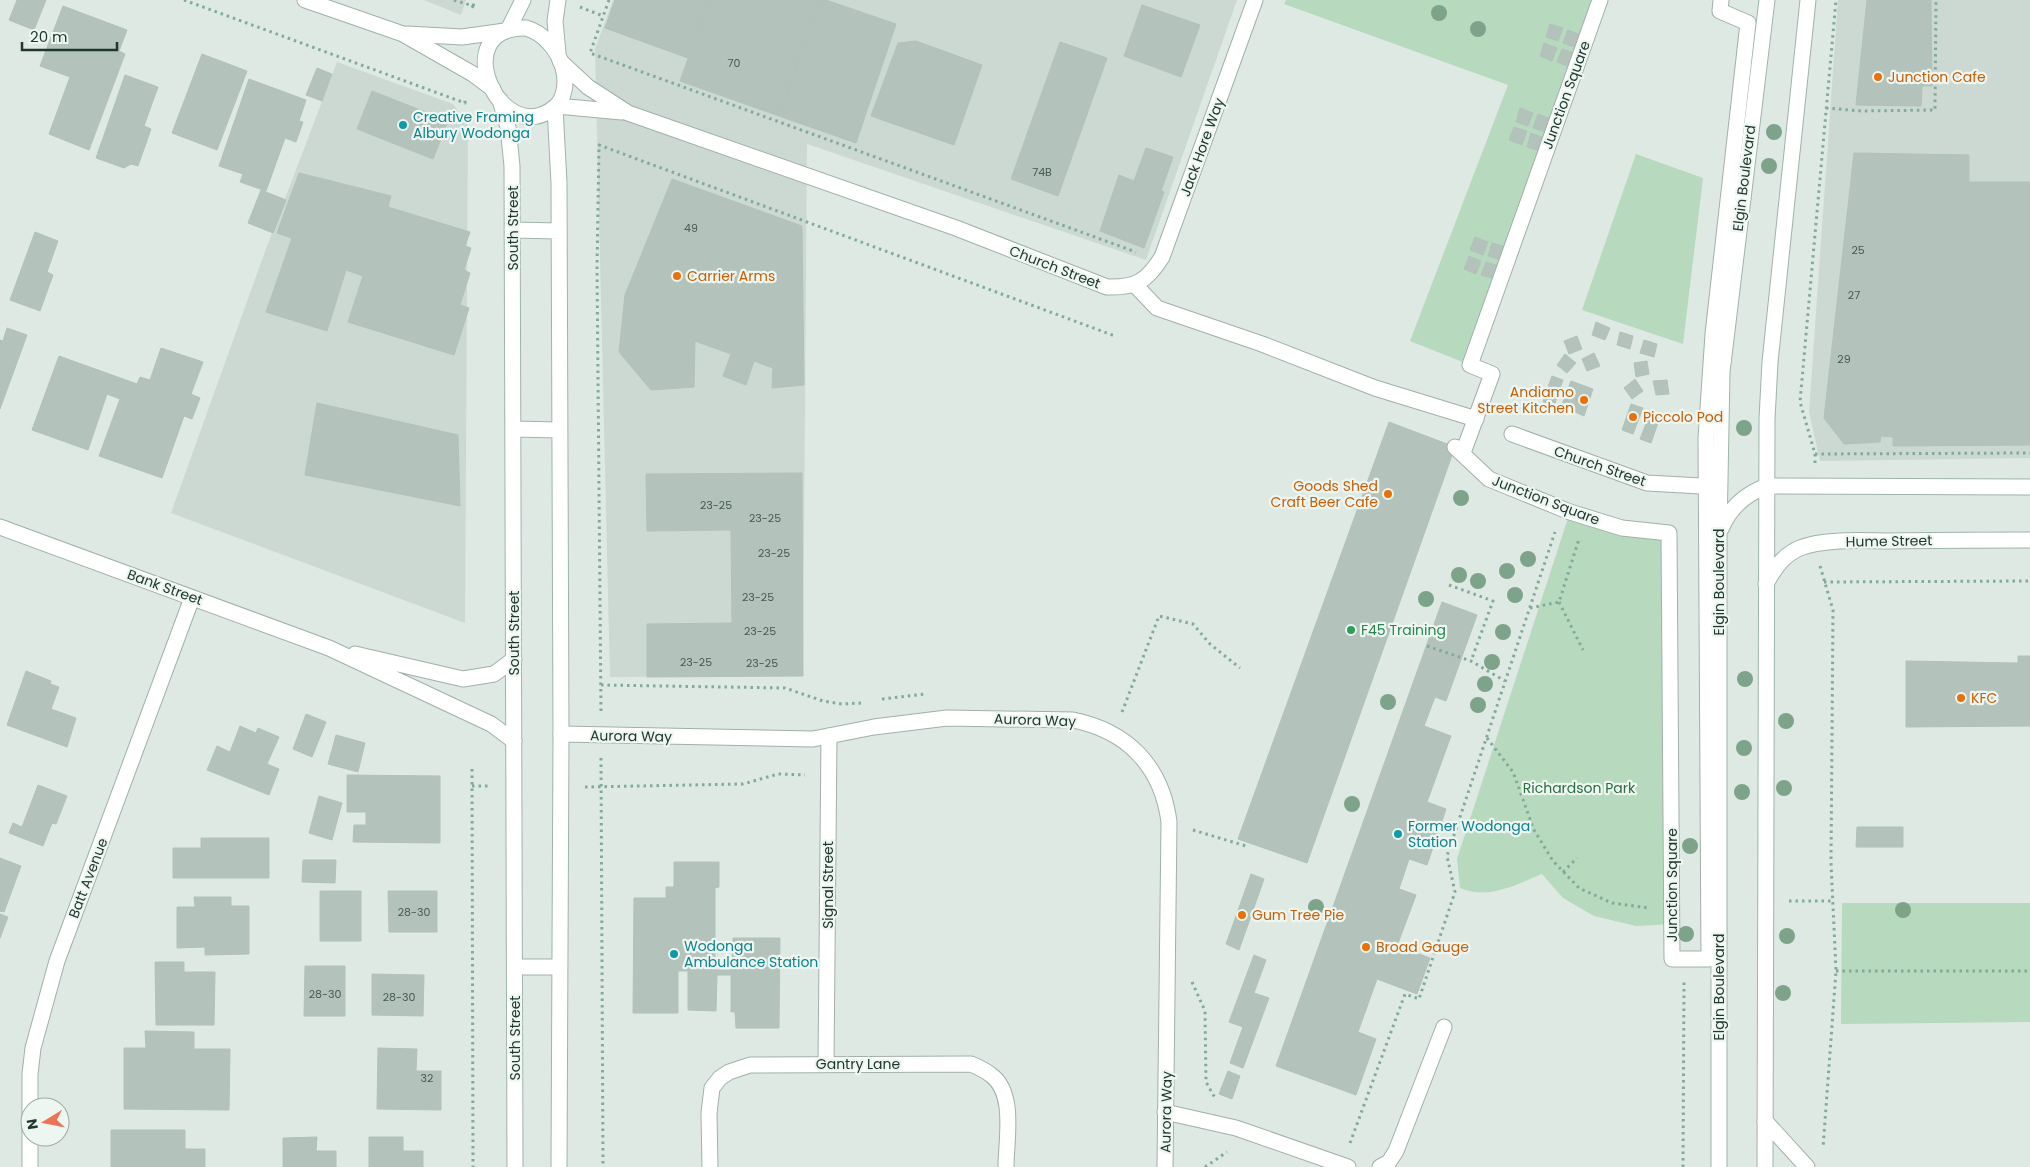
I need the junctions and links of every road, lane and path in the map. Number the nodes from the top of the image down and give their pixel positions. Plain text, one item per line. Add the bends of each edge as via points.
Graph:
1 (184, 0) edge
2 (305, 0) edge
3 (475, 0) edge
4 (523, 0) edge
5 (558, 0) edge
6 (610, 0) edge
7 (1255, 0) edge
8 (1600, 0) edge
9 (1721, 0) edge
10 (1767, 0) edge
11 (1808, 0) edge
12 (1836, 0) edge
13 (1936, 0) edge
14 (473, 6) dead end
15 (506, 31) junction
16 (403, 34) junction
17 (560, 60) junction
18 (464, 70) junction
19 (496, 95) junction
20 (556, 106) junction
21 (1826, 108) junction
22 (628, 113) junction
23 (512, 230) junction
24 (559, 231) junction
25 (1143, 254) dead end
26 (597, 267) dead end
27 (1135, 285) junction
28 (1115, 336) dead end
29 (1476, 419) junction
30 (514, 429) junction
31 (560, 430) junction
32 (1512, 434) dead end
33 (2030, 453) edge
34 (1815, 454) junction
35 (1767, 486) junction
36 (1714, 487) junction
37 (2030, 487) edge
38 (1815, 488) junction
39 (1563, 509) junction
40 (1586, 517) junction
41 (0, 526) edge
42 (1719, 534) junction
43 (2030, 540) edge
44 (1816, 544) junction
45 (2030, 581) edge
46 (1824, 582) junction
47 (1449, 585) dead end
48 (1766, 585) junction
49 (192, 598) junction
50 (1559, 602) junction
51 (1530, 608) junction
52 (1427, 646) dead end
53 (329, 648) junction
54 (1583, 650) dead end
55 (514, 659) junction
56 (1471, 661) junction
57 (1240, 668) dead end
58 (1505, 682) junction
59 (601, 685) dead end
60 (931, 694) dead end
61 (878, 700) dead end
62 (869, 701) dead end
63 (1125, 718) dead end
64 (561, 734) junction
65 (829, 736) junction
66 (1487, 738) junction
67 (514, 741) junction
68 (472, 769) dead end
69 (828, 775) junction
70 (602, 787) dead end
71 (1188, 828) dead end
72 (1246, 846) dead end
73 (1577, 858) dead end
74 (1563, 872) junction
75 (1673, 907) junction
76 (1684, 959) junction
77 (515, 966) junction
78 (560, 967) junction
79 (1836, 970) junction
80 (2030, 971) edge
81 (1191, 980) dead end
82 (1444, 1027) dead end
83 (826, 1064) junction
84 (1219, 1102) dead end
85 (1165, 1112) junction
86 (1765, 1121) junction
87 (1349, 1147) dead end
88 (1823, 1157) dead end
89 (30, 1167) edge
90 (473, 1167) edge
91 (515, 1167) edge
92 (559, 1167) edge
93 (710, 1167) edge
94 (1006, 1167) edge
95 (1165, 1167) edge
96 (1348, 1167) edge
97 (1380, 1167) edge
98 (1683, 1167) edge
99 (1719, 1167) edge
100 (1765, 1167) edge
101 (1806, 1167) edge

1 - 18 path via 465,103
2 - 16 street
3 - 14 path
4 - 15 street
5 - 17 street via 555,21
6 - 25 path via 590,52
7 - 27 street, Jack Hore Way via 1162,257 1152,273
8 - 29 street, Junction Square via 1470,365 1492,374
9 - 36 street, Junction Square via 1720,11 1748,23 1713,334 1706,438
10 - 36 street, Elgin Boulevard via 1725,335
11 - 35 street via 1770,362
12 - 21 path
13 - 21 path via 1935,110
15 - 16 street via 462,37
15 - 17 street via 526,28 540,33
15 - 19 street via 492,42 484,59 486,75
16 - 18 street
17 - 20 street via 564,86 562,98
17 - 22 street, Church Street via 588,87
18 - 19 street
19 - 20 street via 515,113 530,116 540,115
19 - 23 street, South Street via 511,143
20 - 22 street, Church Street
20 - 24 street
21 - 34 path via 1800,402
22 - 27 street, Church Street via 956,228 1107,287
23 - 24 street
23 - 30 street, South Street
24 - 31 street
26 - 28 path via 599,144
27 - 29 street via 1157,308 1375,388
29 - 39 street, Junction Square via 1464,450 1455,447 1489,480
30 - 31 street
30 - 55 street, South Street
31 - 64 street
32 - 36 street, Church Street via 1641,482
33 - 34 path
34 - 38 path
35 - 38 street
35 - 42 street via 1755,490 1732,508
35 - 48 street
36 - 42 street, Elgin Boulevard
36 - 76 street, Junction Square via 1709,959
37 - 38 street
39 - 40 street, Junction Square
39 - 51 path
40 - 50 path
40 - 75 street, Junction Square via 1622,528 1669,533
41 - 49 street, Bank Street
42 - 99 street, Elgin Boulevard
43 - 44 street, Hume Street
44 - 46 path
44 - 48 street, Hume Street via 1799,548 1786,556
45 - 46 path
46 - 79 path via 1833,610 1831,862
47 - 56 path via 1493,601
48 - 86 street
49 - 53 street, Bank Street
49 - 89 street, Batt Avenue via 57,961 38,1023 30,1074
50 - 51 path
50 - 54 path
51 - 58 path
52 - 56 path
53 - 55 street, Bank Street via 463,679 494,674
53 - 67 street, Bank Street via 491,724
55 - 67 street, South Street
56 - 58 path
57 - 63 path via 1210,644 1193,624 1159,616 1121,715
58 - 66 path
59 - 62 path via 785,688 842,704
60 - 61 path
64 - 65 street, Aurora Way via 813,739
64 - 78 street
65 - 69 street, Signal Street
65 - 85 street, Aurora Way via 947,718 1064,720 1107,730 1138,752 1164,794 1171,836
66 - 74 path via 1513,772 1534,830
66 - 87 path via 1447,856 1455,892 1434,960 1419,999 1405,994
67 - 77 street, South Street
68 - 90 path
69 - 70 path via 778,774 743,784
69 - 83 street, Signal Street
71 - 72 path
73 - 74 path
74 - 75 path via 1579,888 1612,903 1649,908
75 - 76 street, Junction Square via 1672,959
76 - 98 path
77 - 78 street
77 - 91 street, South Street
78 - 92 street
79 - 80 path
79 - 88 path
81 - 84 path via 1206,1017 1206,1082
82 - 97 street via 1396,1151
83 - 93 street, Gantry Lane via 750,1064 720,1078 712,1088 709,1113
83 - 94 street, Gantry Lane via 971,1064 984,1070 999,1082 1005,1095
85 - 95 street, Aurora Way
85 - 96 street via 1236,1128
86 - 100 street
86 - 101 street

